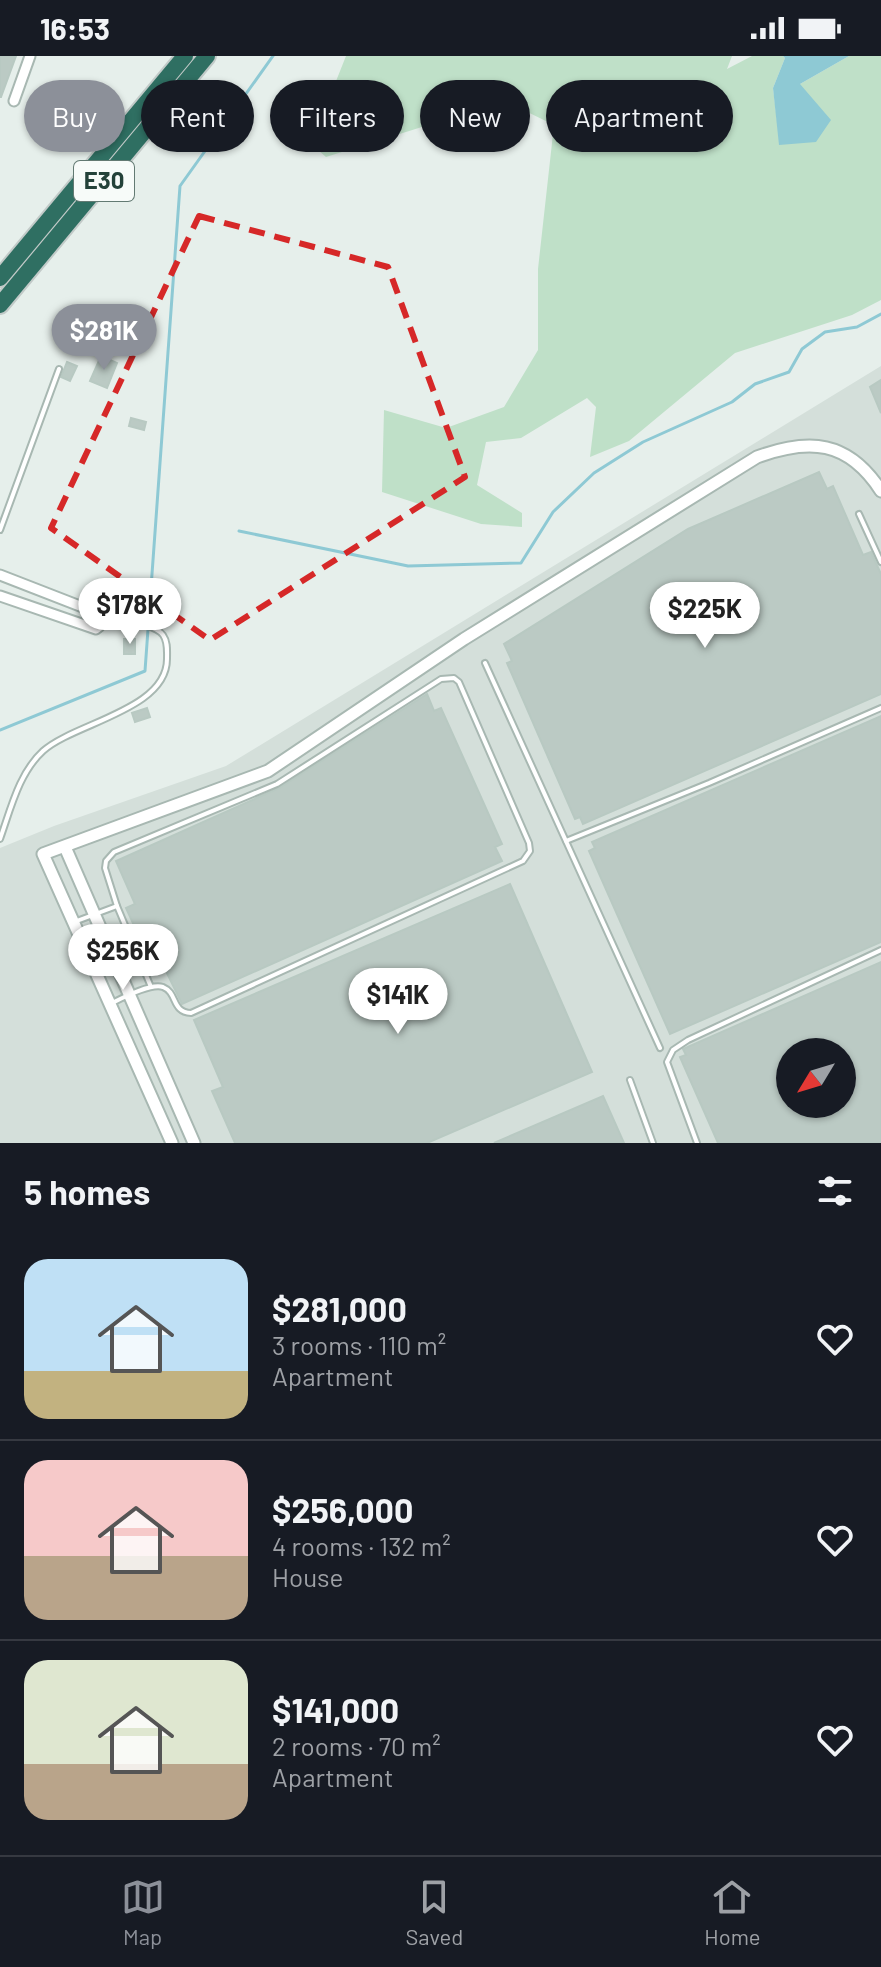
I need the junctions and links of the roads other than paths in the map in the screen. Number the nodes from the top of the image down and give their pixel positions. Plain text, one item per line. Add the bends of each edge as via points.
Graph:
1 (30, 56) edge
2 (185, 56) edge
3 (207, 56) edge
4 (14, 101) dead end
5 (0, 278) edge
6 (0, 305) edge
7 (59, 369) dead end
8 (881, 491) edge
9 (859, 514) dead end
10 (0, 530) edge
11 (881, 562) edge
12 (0, 575) edge
13 (0, 596) edge
14 (103, 615) junction
15 (485, 663) dead end
16 (881, 708) edge
17 (0, 839) edge
18 (566, 841) junction
19 (65, 847) junction
20 (117, 906) junction
21 (94, 915) junction
22 (73, 922) junction
23 (881, 950) edge
24 (151, 987) junction
25 (129, 995) junction
26 (110, 1004) junction
27 (660, 1048) dead end
28 (630, 1080) dead end
29 (172, 1143) edge
30 (194, 1143) edge
31 (653, 1143) edge
32 (697, 1143) edge

1 - 4 street
2 - 5 highway, E30
3 - 6 highway, E30
7 - 10 lane
8 - 19 street via 865,468 836,450 783,447 757,457 464,639 268,771
9 - 11 lane
12 - 14 street
13 - 14 street via 96,629
14 - 17 lane via 156,629 167,646 167,667 142,701 45,749 20,782
15 - 18 lane
16 - 18 lane
18 - 27 lane
19 - 21 street
19 - 22 street via 43,854
20 - 21 lane
20 - 24 lane
20 - 24 lane via 105,868 114,852 277,784 441,679 459,682 529,843 523,861 191,1013 179,1010 165,988
21 - 22 lane
21 - 25 street
22 - 26 street
23 - 32 lane via 673,1050 667,1062
24 - 25 lane
25 - 26 lane
25 - 30 street
26 - 29 street
28 - 31 lane

